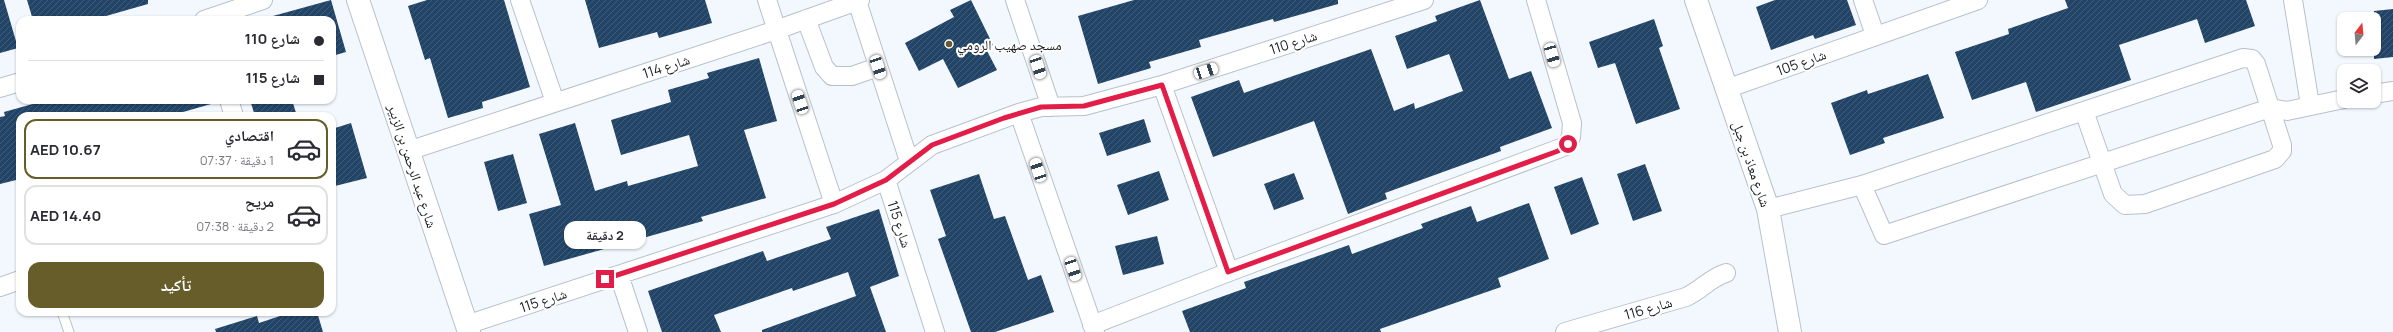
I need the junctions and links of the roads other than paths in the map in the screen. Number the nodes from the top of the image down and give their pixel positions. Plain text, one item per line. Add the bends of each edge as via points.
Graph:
1 (263, 0) edge
2 (358, 0) edge
3 (520, 0) edge
4 (767, 0) edge
5 (1015, 0) edge
6 (1424, 0) edge
7 (1536, 0) edge
8 (1696, 0) edge
9 (1863, 0) edge
10 (1978, 0) edge
11 (2292, 0) edge
12 (858, 1) edge
13 (216, 16) edge
14 (806, 19) junction
15 (776, 30) junction
16 (1875, 35) junction
17 (878, 67) junction
18 (16, 83) edge
19 (1162, 85) junction
20 (0, 88) edge
21 (1726, 89) junction
22 (2393, 91) edge
23 (2381, 93) edge
24 (2337, 100) edge
25 (555, 102) junction
26 (2310, 105) junction
27 (1052, 107) junction
28 (2270, 108) junction
29 (2084, 111) junction
30 (1019, 113) junction
31 (408, 151) junction
32 (909, 161) junction
33 (2101, 164) junction
34 (886, 180) junction
35 (1862, 185) junction
36 (834, 204) junction
37 (1768, 209) junction
38 (1228, 272) junction
39 (1726, 273) dead end
40 (619, 274) junction
41 (63, 316) edge
42 (468, 328) edge
43 (1093, 329) edge
44 (68, 332) edge
45 (638, 332) edge
46 (935, 332) edge
47 (1565, 332) edge
48 (1790, 332) edge

1 - 13 street
2 - 31 street, شارع عبد الرحمن بن الزبير
3 - 25 street
4 - 15 street
5 - 27 street
6 - 19 street, شارع 110
7 - 38 street via 1572,123 1571,137 1566,146
8 - 21 street, شارع معاذ بن جبل
9 - 16 street
10 - 16 street, شارع 105
11 - 26 street
12 - 14 street, شارع 114
12 - 17 street
14 - 15 street, شارع 114
14 - 17 street via 824,66 832,76 852,76
15 - 25 street, شارع 114
15 - 36 street
16 - 21 street, شارع 105
17 - 32 street
18 - 20 street
19 - 27 street, شارع 110 via 1084,106
19 - 38 street
21 - 37 street, شارع معاذ بن جبل
22 - 23 street
24 - 26 street
25 - 31 street, شارع 114
26 - 28 street via 2287,111
27 - 30 street, شارع 110
28 - 29 street via 2256,64 2252,59 2246,58
28 - 33 street
28 - 33 street via 2282,145 2279,157 2145,204 2125,205 2119,200 2113,194
29 - 33 street
29 - 35 street
30 - 32 street, شارع 110 via 945,139
30 - 43 street
31 - 42 street, شارع عبد الرحمن بن الزبير
32 - 34 street, شارع 110
33 - 35 street via 1884,235
34 - 36 street, شارع 115
34 - 46 street, شارع 115
35 - 37 street
36 - 40 street, شارع 115
37 - 48 street, شارع معاذ بن جبل
38 - 43 street
39 - 47 street, شارع 116 via 1711,279 1698,291 1686,297
40 - 42 street, شارع 115
40 - 45 street
41 - 44 lane

